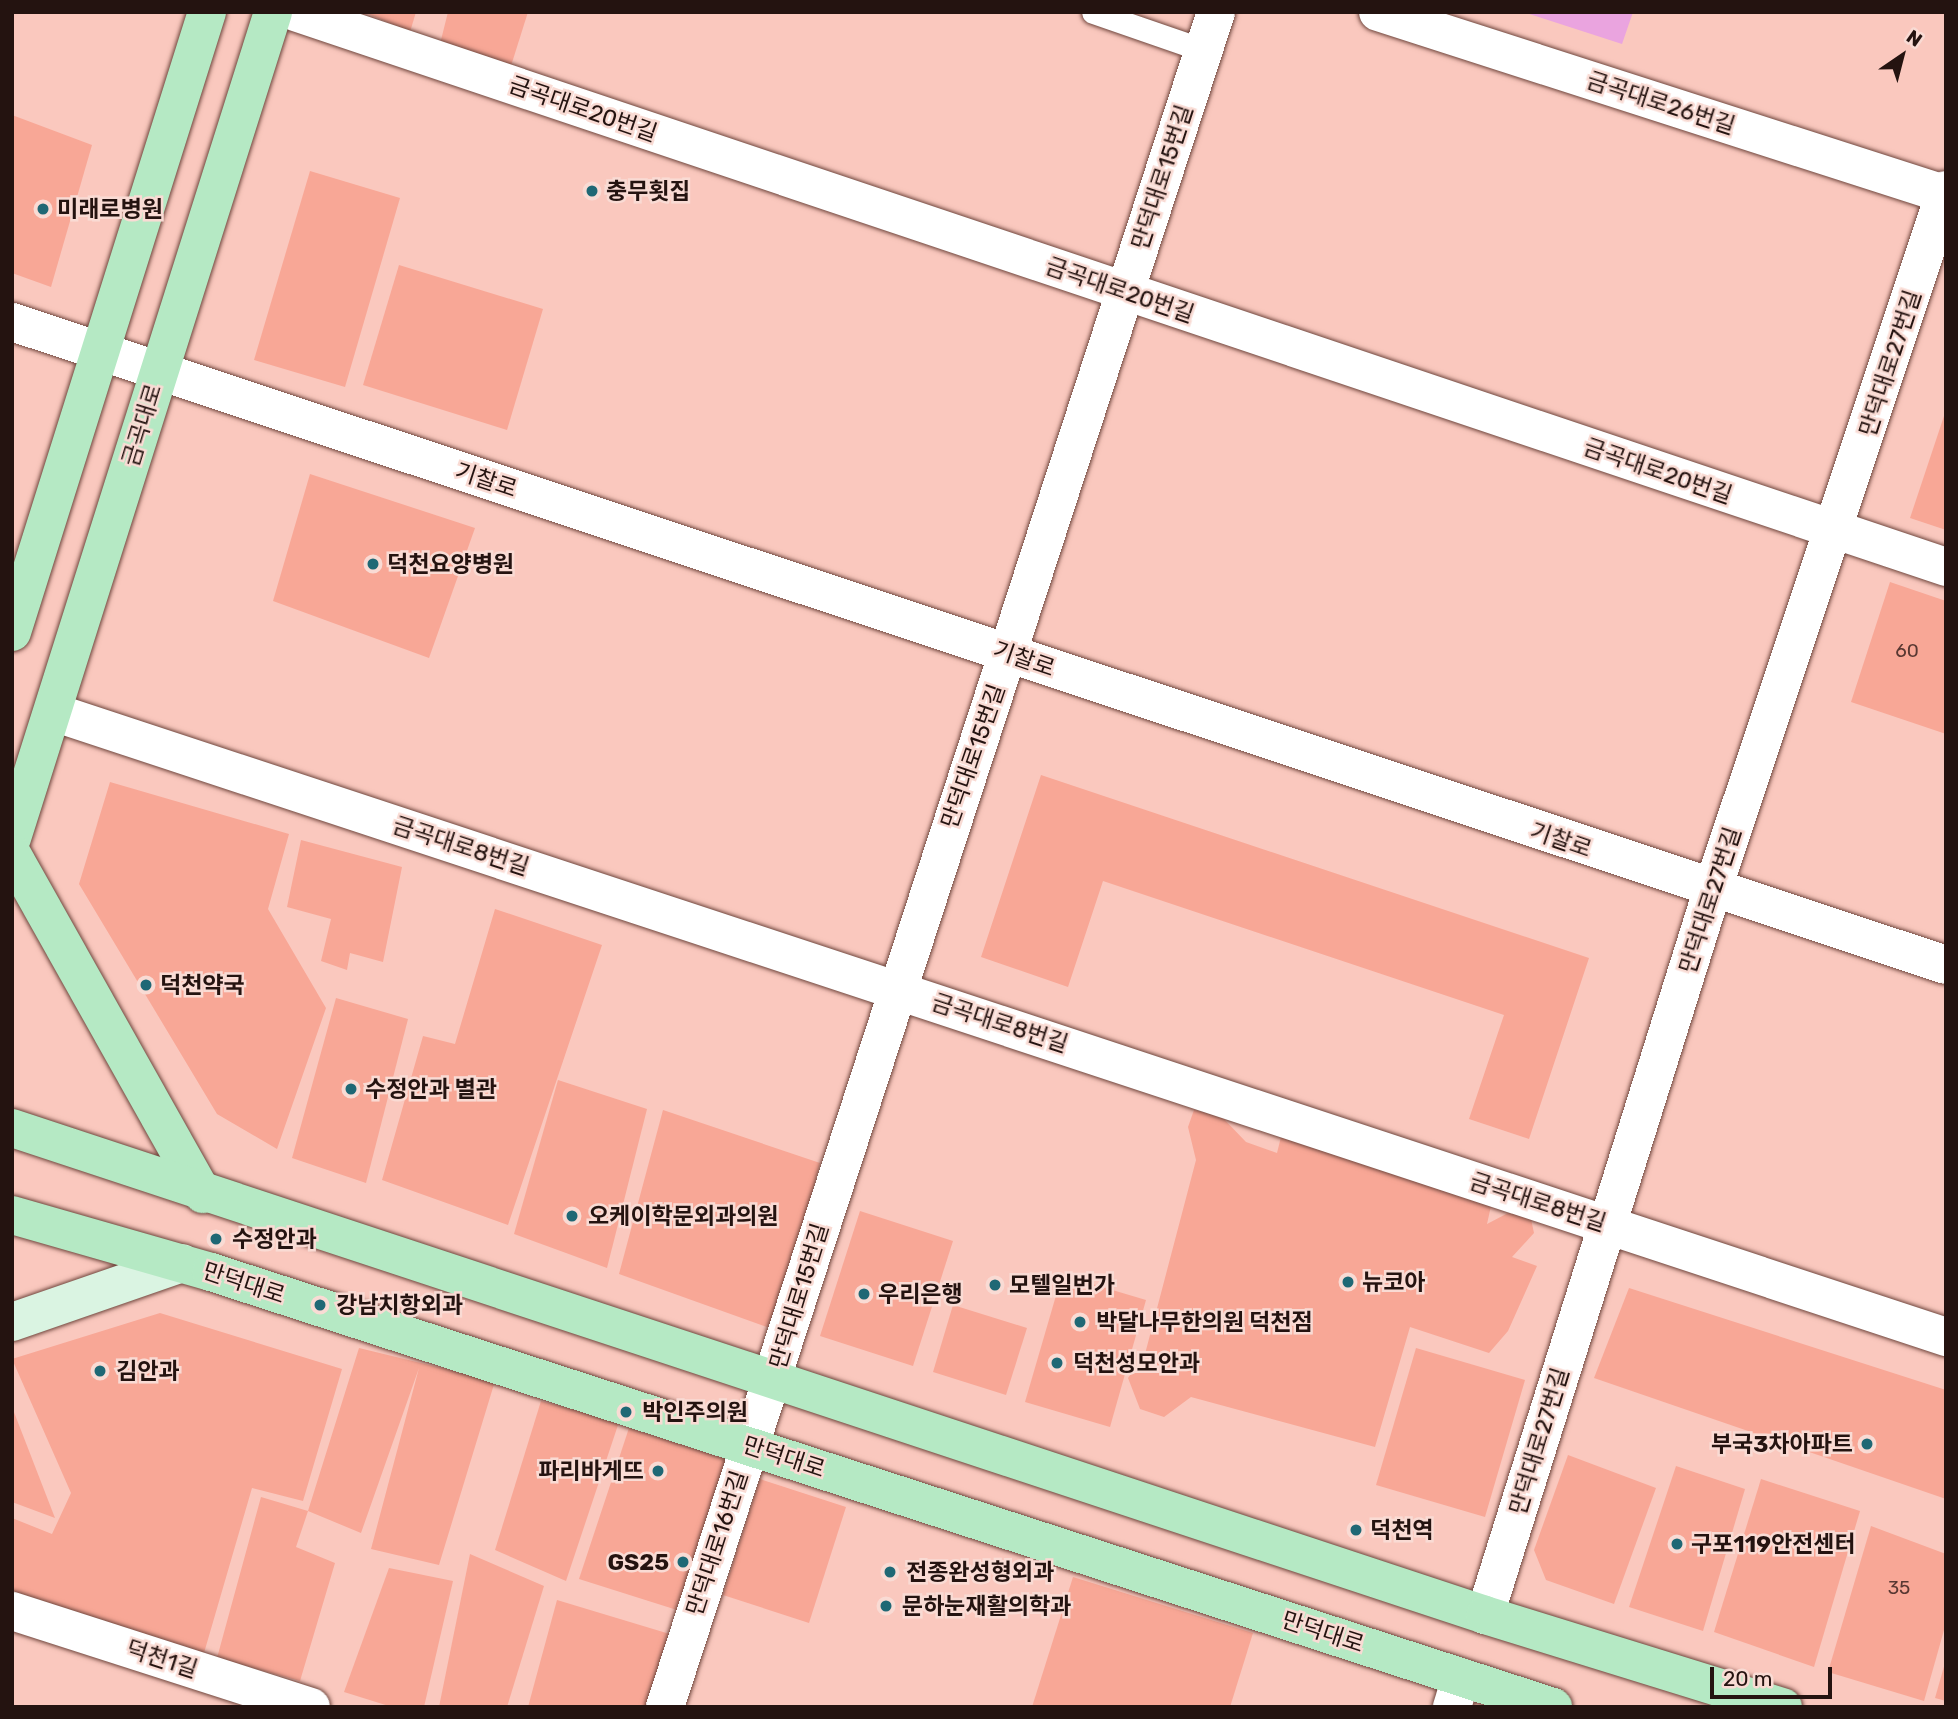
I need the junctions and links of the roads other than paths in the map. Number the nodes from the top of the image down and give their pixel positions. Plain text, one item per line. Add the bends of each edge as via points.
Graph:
1 (206, 12) edge
2 (273, 12) edge
3 (295, 12) edge
4 (1093, 12) edge
5 (1216, 12) edge
6 (1378, 12) edge
7 (1203, 50) junction
8 (1945, 192) edge
9 (1124, 291) junction
10 (12, 322) edge
11 (103, 350) junction
12 (159, 372) junction
13 (1836, 531) junction
14 (1946, 567) edge
15 (12, 632) edge
16 (1008, 654) junction
17 (53, 712) junction
18 (12, 838) edge
19 (12, 854) edge
20 (1712, 891) junction
21 (1946, 965) edge
22 (894, 988) junction
23 (12, 1128) edge
24 (202, 1194) junction
25 (12, 1215) edge
26 (1606, 1224) junction
27 (182, 1264) junction
28 (12, 1322) edge
29 (1946, 1337) edge
30 (772, 1381) junction
31 (748, 1445) junction
32 (12, 1611) edge
33 (1485, 1615) junction
34 (1457, 1692) edge
35 (311, 1707) edge
36 (665, 1707) edge
37 (1553, 1707) edge
38 (1783, 1707) edge

1 - 11 main road
2 - 12 main road, 금곡대로
3 - 9 street, 금곡대로20번길
4 - 7 lane
5 - 7 street, 만덕대로15번길
6 - 8 street, 금곡대로26번길
7 - 9 street, 만덕대로15번길
8 - 13 street, 만덕대로27번길
9 - 13 street, 금곡대로20번길
9 - 16 street, 만덕대로15번길
10 - 11 street, 기찰로
11 - 12 street, 기찰로
11 - 15 main road
12 - 16 street, 기찰로
12 - 17 main road, 금곡대로
13 - 14 street, 금곡대로20번길
13 - 20 street, 만덕대로27번길
16 - 20 street, 기찰로
16 - 22 street, 만덕대로15번길
17 - 18 main road, 금곡대로
17 - 22 street, 금곡대로8번길
19 - 24 main road
20 - 21 street, 기찰로
20 - 26 street, 만덕대로27번길
22 - 26 street, 금곡대로8번길
22 - 30 street, 만덕대로15번길
23 - 24 main road
24 - 30 main road
25 - 27 main road, 만덕대로
26 - 29 street, 금곡대로8번길
26 - 33 street, 만덕대로27번길
27 - 28 main road
27 - 31 main road, 만덕대로
30 - 31 street, 만덕대로16번길
30 - 33 main road
31 - 34 main road, 만덕대로
31 - 36 street, 만덕대로16번길
32 - 35 street, 덕천1길
33 - 38 main road
34 - 37 main road, 만덕대로

